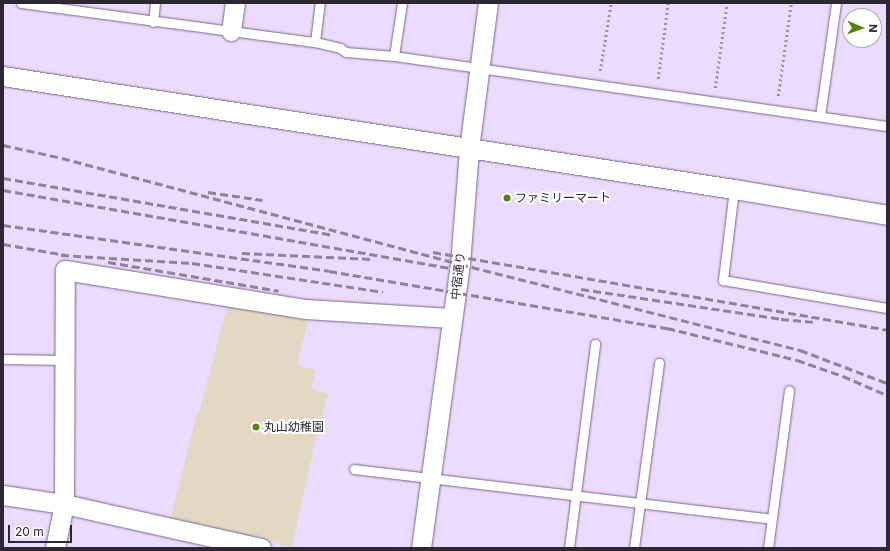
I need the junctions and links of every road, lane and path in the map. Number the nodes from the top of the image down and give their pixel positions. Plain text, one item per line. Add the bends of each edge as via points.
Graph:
1 (21, 3) edge
2 (155, 3) edge
3 (235, 3) edge
4 (320, 3) edge
5 (402, 3) edge
6 (488, 3) edge
7 (611, 3) edge
8 (668, 3) edge
9 (727, 3) edge
10 (792, 3) edge
11 (836, 3) edge
12 (55, 5) edge
13 (153, 22) junction
14 (231, 31) junction
15 (315, 42) junction
16 (394, 56) junction
17 (479, 68) junction
18 (3, 76) edge
19 (598, 85) junction
20 (656, 93) junction
21 (713, 101) junction
22 (776, 110) junction
23 (820, 116) junction
24 (887, 126) edge
25 (469, 149) junction
26 (734, 189) junction
27 (887, 215) edge
28 (887, 308) edge
29 (451, 318) junction
30 (596, 344) dead end
31 (3, 359) edge
32 (65, 360) junction
33 (659, 362) dead end
34 (789, 390) dead end
35 (354, 469) dead end
36 (430, 478) junction
37 (3, 495) edge
38 (576, 495) junction
39 (640, 503) junction
40 (64, 504) junction
41 (771, 519) junction
42 (55, 548) edge
43 (261, 548) edge
44 (421, 548) edge
45 (570, 548) edge
46 (634, 548) edge
47 (768, 548) edge

1 - 12 lane
2 - 13 lane
3 - 14 street
4 - 15 lane
5 - 16 lane
6 - 17 street, 中宿通り
7 - 19 path
8 - 20 path
9 - 21 path
10 - 22 path
11 - 23 lane
12 - 13 lane
13 - 14 lane
14 - 15 lane
15 - 16 lane via 346,52
16 - 17 lane
17 - 19 lane
17 - 25 street, 中宿通り
18 - 25 street
19 - 20 lane
20 - 21 lane
21 - 22 lane
22 - 23 lane
23 - 24 lane
25 - 26 street
25 - 29 street, 中宿通り via 460,264
26 - 27 street
26 - 28 lane via 723,280
29 - 32 street via 306,309 65,270
29 - 36 street, 中宿通り
30 - 38 lane
31 - 32 lane
32 - 40 street
33 - 39 lane
34 - 41 lane
35 - 36 lane
36 - 38 lane
36 - 44 street, 中宿通り
37 - 40 street
38 - 39 lane
38 - 45 lane
39 - 41 lane
39 - 46 lane
40 - 42 street
40 - 43 street
41 - 47 lane

